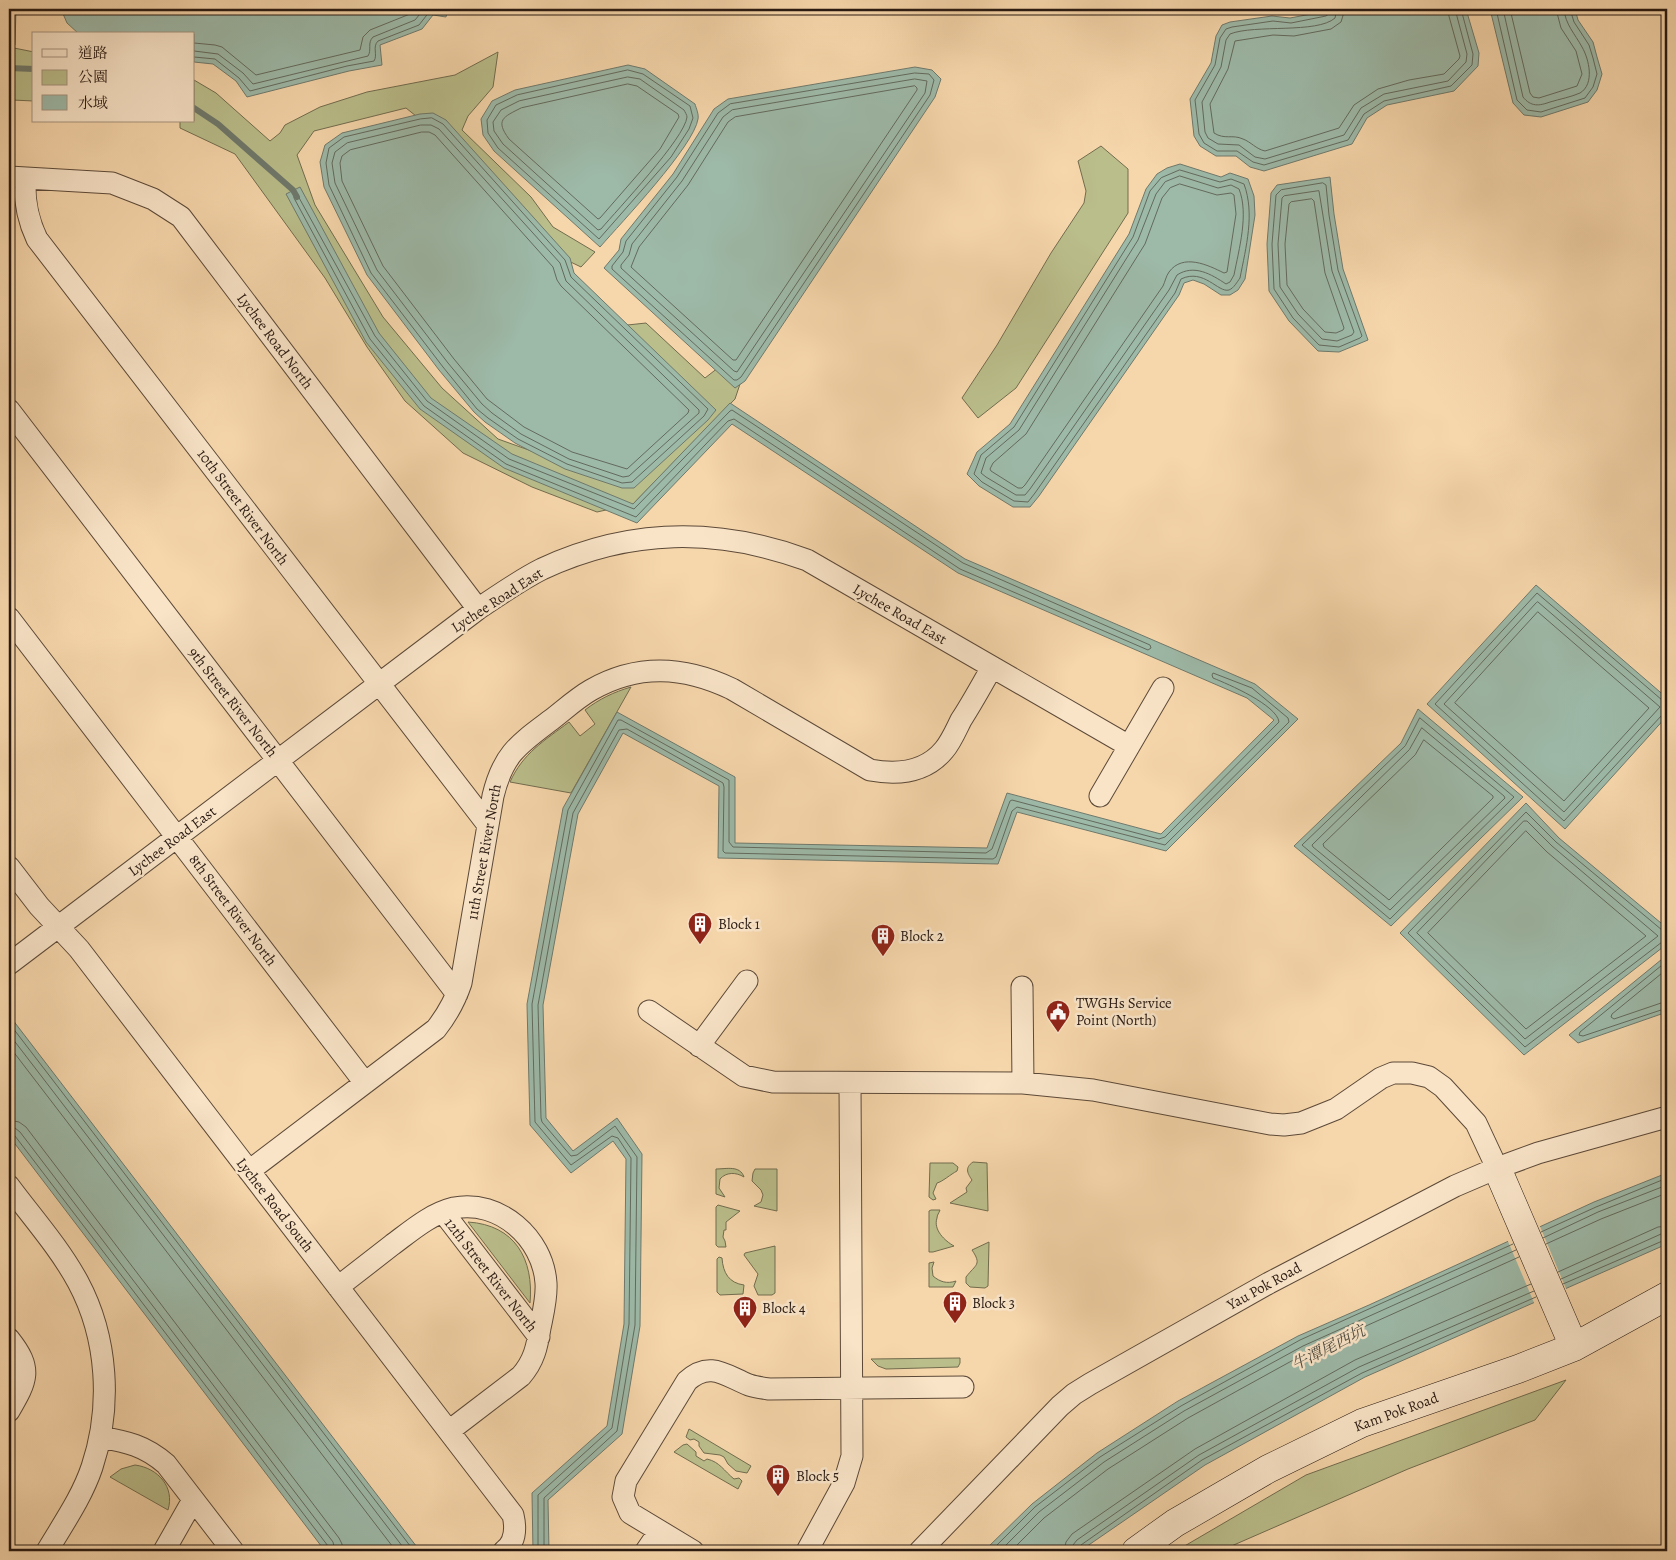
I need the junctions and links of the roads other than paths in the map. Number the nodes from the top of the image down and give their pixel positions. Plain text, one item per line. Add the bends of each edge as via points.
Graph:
1 (17, 178) edge
2 (9, 410) edge
3 (478, 609) junction
4 (9, 618) edge
5 (992, 667) junction
6 (379, 684) junction
7 (1163, 688) dead end
8 (1129, 746) junction
9 (278, 760) junction
10 (1100, 796) dead end
11 (488, 826) junction
12 (177, 837) junction
13 (9, 867) edge
14 (58, 927) junction
15 (9, 964) edge
16 (747, 981) dead end
17 (1022, 987) dead end
18 (457, 994) junction
19 (649, 1011) dead end
20 (699, 1046) junction
21 (365, 1083) junction
22 (850, 1083) junction
23 (1023, 1083) junction
24 (1667, 1117) edge
25 (1497, 1168) junction
26 (249, 1171) junction
27 (9, 1186) edge
28 (443, 1212) junction
29 (338, 1286) junction
30 (1667, 1296) edge
31 (1569, 1336) junction
32 (539, 1337) junction
33 (9, 1339) edge
34 (963, 1387) dead end
35 (852, 1388) junction
36 (9, 1411) edge
37 (449, 1431) junction
38 (100, 1437) junction
39 (193, 1500) junction
40 (659, 1532) junction
41 (47, 1551) edge
42 (164, 1551) edge
43 (233, 1551) edge
44 (504, 1551) edge
45 (646, 1551) edge
46 (693, 1551) edge
47 (807, 1551) edge
48 (920, 1551) edge
49 (1136, 1551) edge

1 - 3 street, Lychee Road North via 112,183 153,199 181,217
1 - 6 street, 10th Street River North via 37,238
2 - 9 street, 9th Street River North
3 - 5 street, Lychee Road East via 541,570 598,548 658,537 719,538 749,542 807,560
3 - 6 street, Lychee Road East
4 - 12 street, 8th Street River North
5 - 8 street, Lychee Road East
5 - 11 street, 11th Street River North via 944,750 918,769 902,773 870,770 713,680 671,670 628,674 589,691 518,745 496,782
6 - 9 street, Lychee Road East
6 - 11 street, 10th Street River North
7 - 8 street
8 - 10 street
9 - 12 street, Lychee Road East
9 - 18 street, 9th Street River North
11 - 18 street, 11th Street River North
12 - 14 street, Lychee Road East
12 - 21 street, 8th Street River North
13 - 14 street, Lychee Road South
14 - 15 street, Lychee Road East
14 - 26 street, Lychee Road South
16 - 20 street
17 - 23 street
18 - 21 street, 11th Street River North via 436,1029
19 - 20 street
20 - 22 street via 744,1076 773,1082
21 - 26 street, 11th Street River North
22 - 23 street
22 - 35 street
23 - 25 street via 1093,1090 1284,1125 1301,1124 1336,1109 1393,1073 1412,1072 1443,1086 1476,1124
24 - 25 street, Yau Pok Road via 1538,1153
25 - 31 street
25 - 48 street, Yau Pok Road via 1338,1245 1074,1394
26 - 29 street, Lychee Road South
27 - 38 street via 62,1255 91,1312 100,1342 104,1374
28 - 29 street, 12th Street River North via 429,1217
28 - 32 street, 12th Street River North
28 - 32 street, 12th Street River North via 454,1208 477,1208 499,1214 519,1227 532,1243 542,1262 546,1282
29 - 37 street, Lychee Road South
30 - 31 street, Kam Pok Road via 1617,1325
31 - 49 street, Kam Pok Road via 1518,1370 1362,1422 1268,1469 1175,1523
32 - 37 street, 12th Street River North via 535,1356 521,1376
33 - 36 street via 20,1354 25,1370 22,1387
34 - 35 street
35 - 40 street via 768,1389 722,1372 694,1374 626,1481 622,1497 630,1513
35 - 47 street via 852,1456 844,1483
37 - 44 street, Lychee Road South via 513,1515 513,1540
38 - 39 street via 133,1443 156,1455
38 - 41 street via 92,1468 79,1497
39 - 42 street
39 - 43 street
40 - 45 street
40 - 46 street

